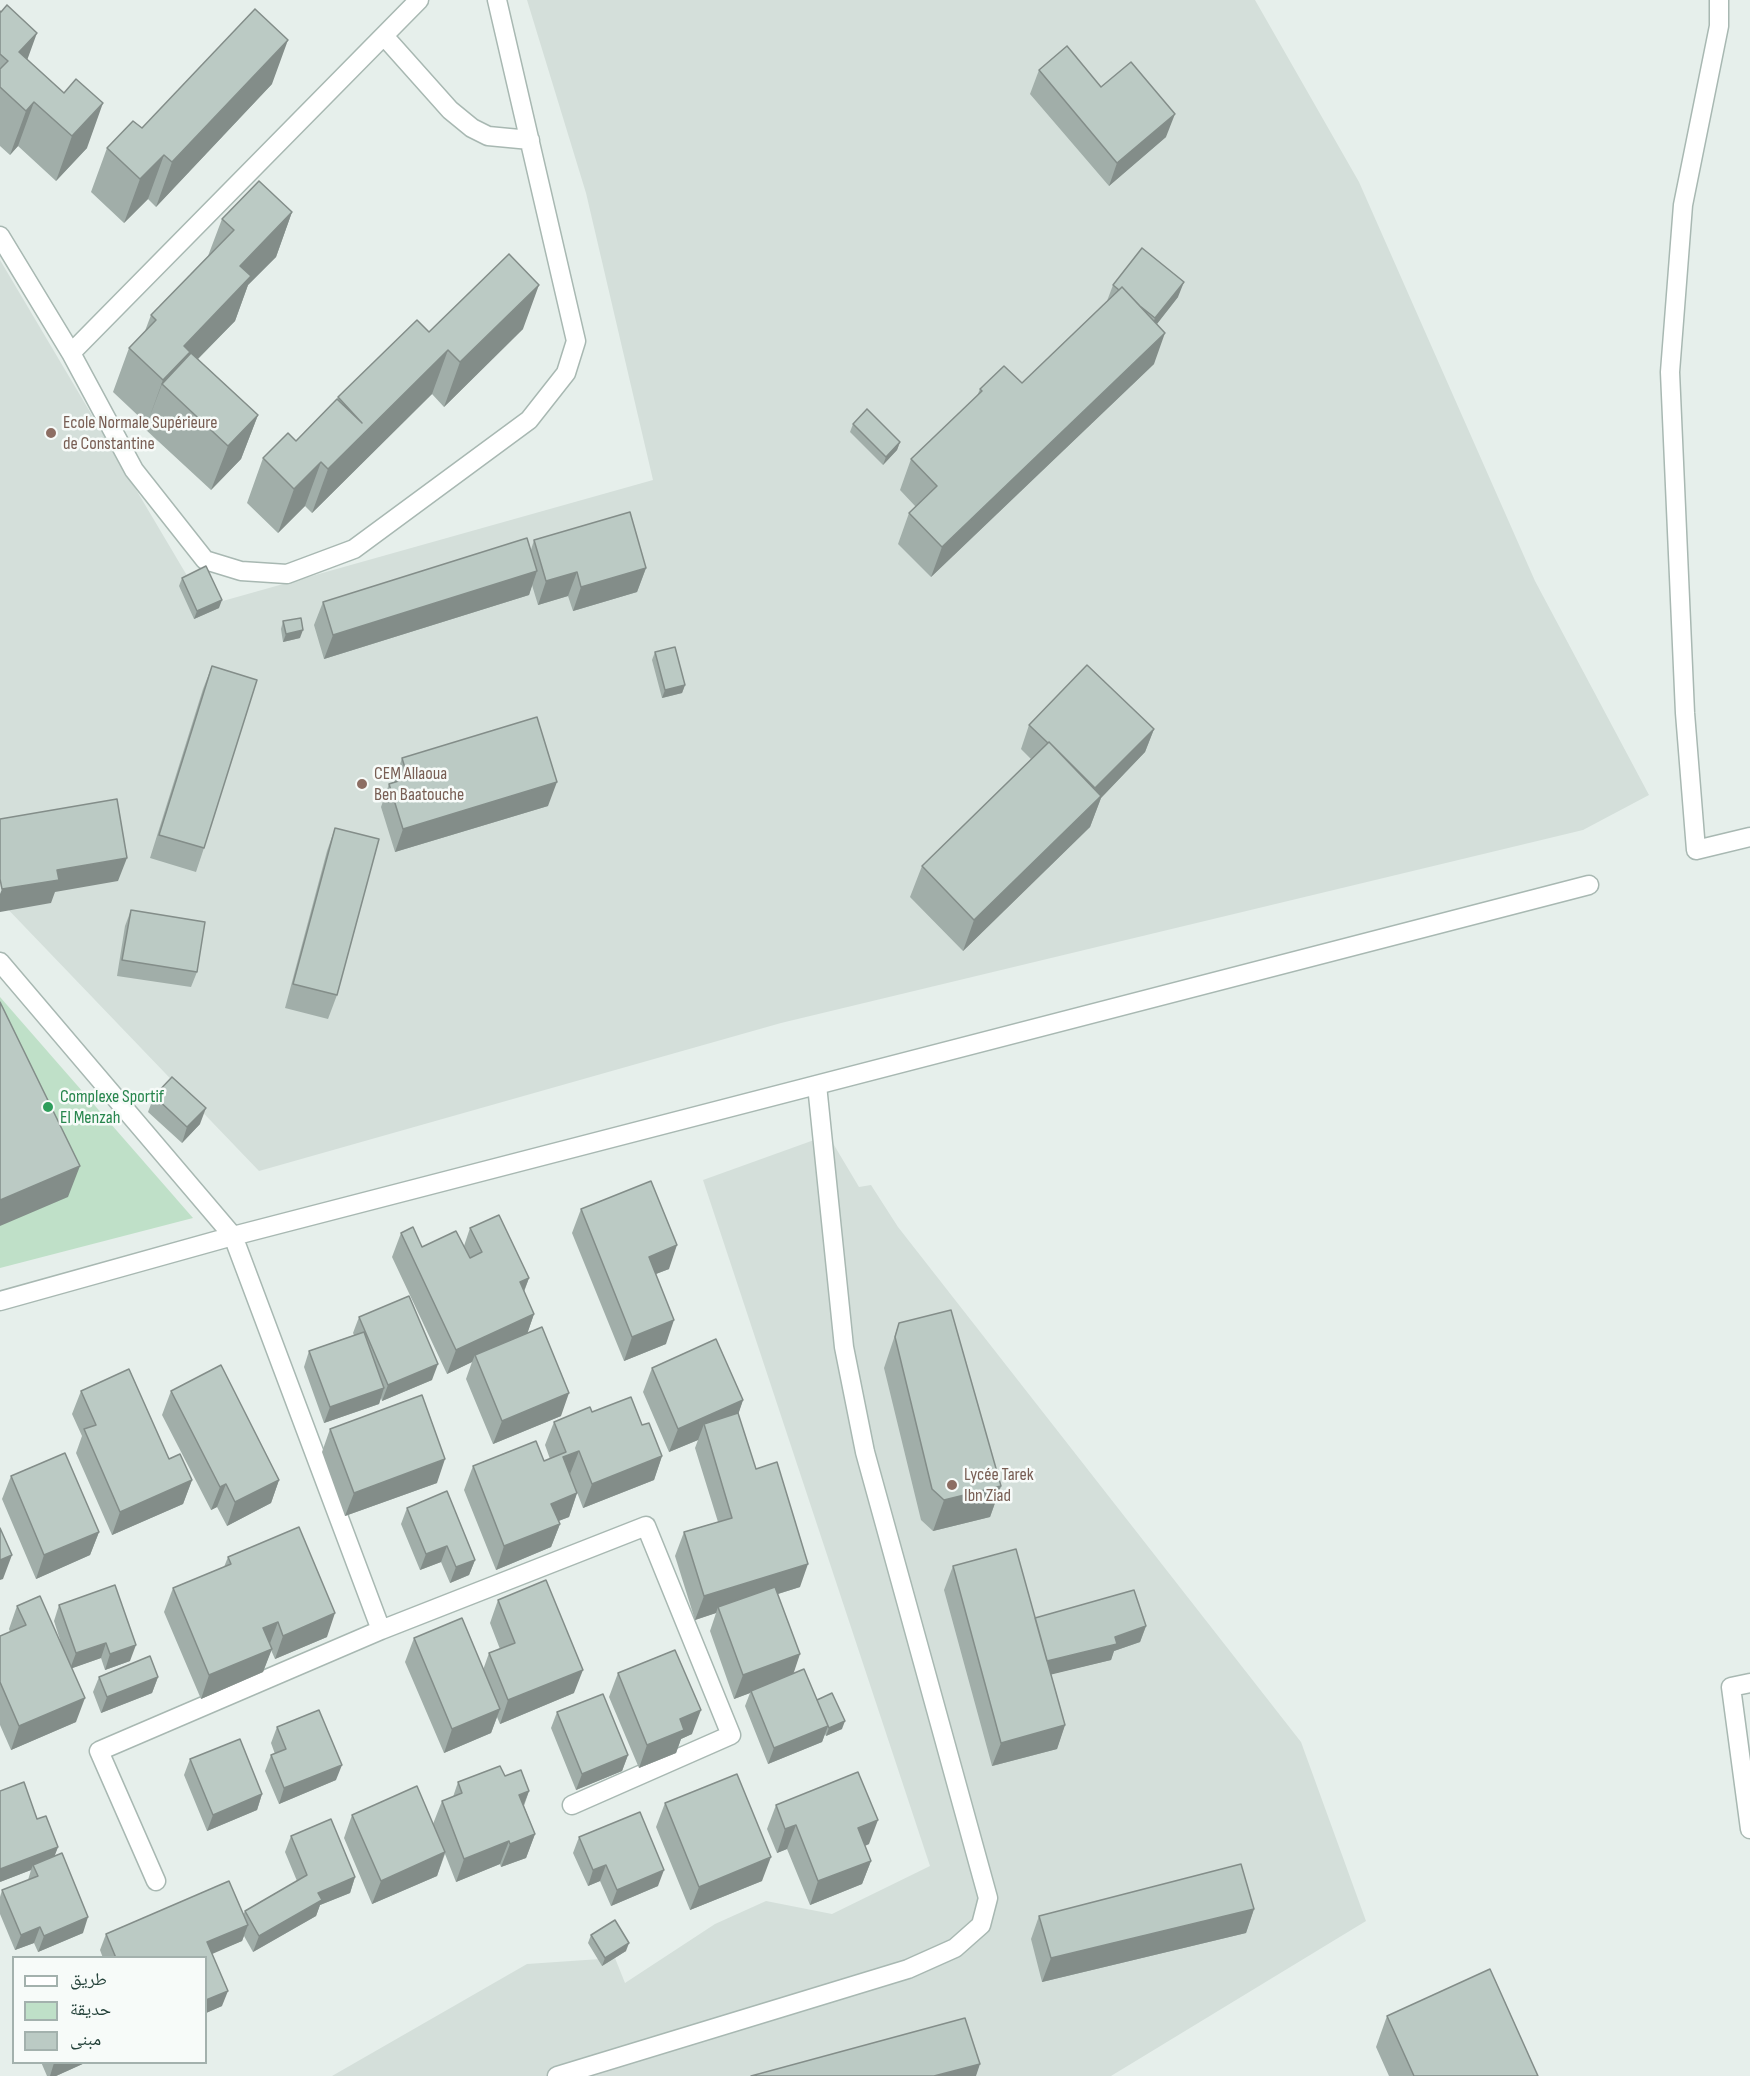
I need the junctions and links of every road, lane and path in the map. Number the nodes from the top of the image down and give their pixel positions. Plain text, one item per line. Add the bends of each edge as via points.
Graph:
1 (419, 0) edge
2 (497, 0) edge
3 (1719, 0) edge
4 (384, 36) junction
5 (530, 140) junction
6 (0, 236) edge
7 (71, 353) junction
8 (1750, 837) edge
9 (1589, 885) dead end
10 (0, 962) edge
11 (817, 1085) junction
12 (233, 1236) junction
13 (0, 1301) edge
14 (381, 1630) junction
15 (1750, 1683) edge
16 (572, 1805) dead end
17 (1750, 1829) edge
18 (156, 1881) dead end
19 (557, 2076) edge

1 - 4 street
2 - 5 street
3 - 8 street via 1719,26 1683,205 1670,372 1685,713 1696,850
4 - 5 street via 450,110 472,128 488,136
4 - 7 street
5 - 7 street via 576,341 566,373 529,420 354,549 287,574 241,571 204,560 134,470
6 - 7 street
9 - 11 street
10 - 12 street
11 - 12 street
11 - 19 street via 846,1359 865,1452 988,1898 981,1926 955,1948 908,1969
12 - 13 street
12 - 14 street
14 - 16 street via 646,1527 731,1735
14 - 18 street via 99,1751
15 - 17 street via 1731,1687

